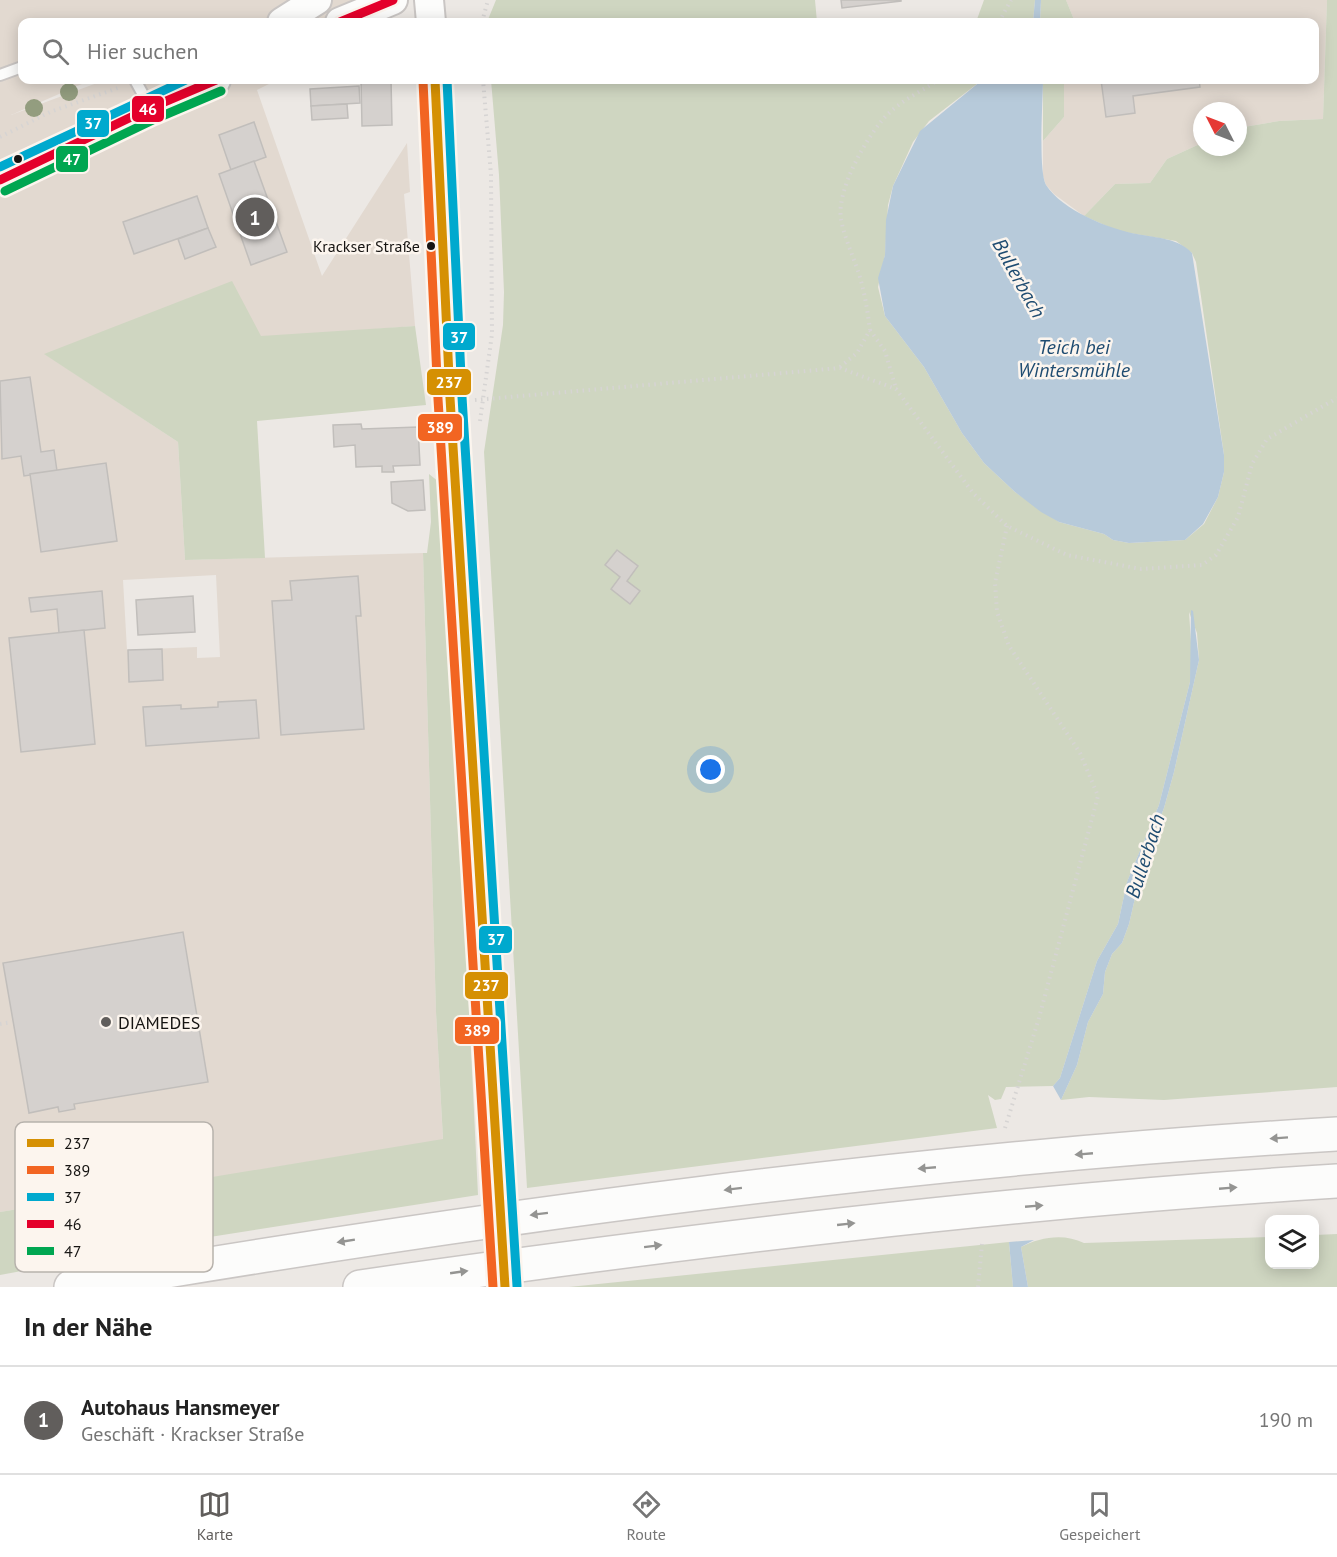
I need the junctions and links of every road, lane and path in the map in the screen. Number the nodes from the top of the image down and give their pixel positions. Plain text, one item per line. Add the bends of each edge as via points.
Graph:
1 (317, 0) edge
2 (393, 0) edge
3 (429, 0) edge
4 (488, 0) edge
5 (1011, 0) edge
6 (288, 18) edge
7 (350, 18) edge
8 (431, 18) edge
9 (483, 18) edge
10 (1001, 18) edge
11 (18, 68) edge
12 (0, 75) edge
13 (128, 84) edge
14 (138, 84) edge
15 (186, 84) edge
16 (207, 84) edge
17 (435, 84) edge
18 (483, 84) edge
19 (931, 84) edge
20 (150, 108) junction
21 (0, 137) edge
22 (0, 180) edge
23 (870, 330) junction
24 (840, 368) junction
25 (896, 388) junction
26 (450, 398) junction
27 (1337, 398) edge
28 (483, 400) junction
29 (1007, 526) junction
30 (12, 1022) dead end
31 (0, 1024) edge
32 (1005, 1128) dead end
33 (1337, 1134) edge
34 (1337, 1181) edge
35 (982, 1244) dead end
36 (213, 1264) edge
37 (162, 1272) edge
38 (71, 1287) edge
39 (360, 1287) edge
40 (505, 1287) edge
41 (978, 1287) edge

1 - 6 main road
2 - 7 main road
3 - 8 main road
4 - 9 path
5 - 10 path
11 - 12 lane
13 - 21 path via 59,109
14 - 20 lane
15 - 20 main road
16 - 20 main road
17 - 26 main road
18 - 28 path via 491,175 492,334
19 - 23 path via 887,115 849,175 840,204
20 - 22 main road
23 - 24 path via 857,353
23 - 25 path via 885,351
24 - 25 path
24 - 28 path
25 - 29 path via 973,494
26 - 28 path
26 - 40 main road, bridge
27 - 29 path via 1267,439 1252,464 1238,518 1216,555 1202,565 1172,569 1117,566 1068,555
29 - 32 path via 996,583 997,612 1009,646 1080,753 1098,796 1039,1018
30 - 31 path
33 -> 36 highway via 921,1169 652,1198
39 -> 34 highway via 614,1251 862,1222
35 - 41 path
37 -> 38 highway

